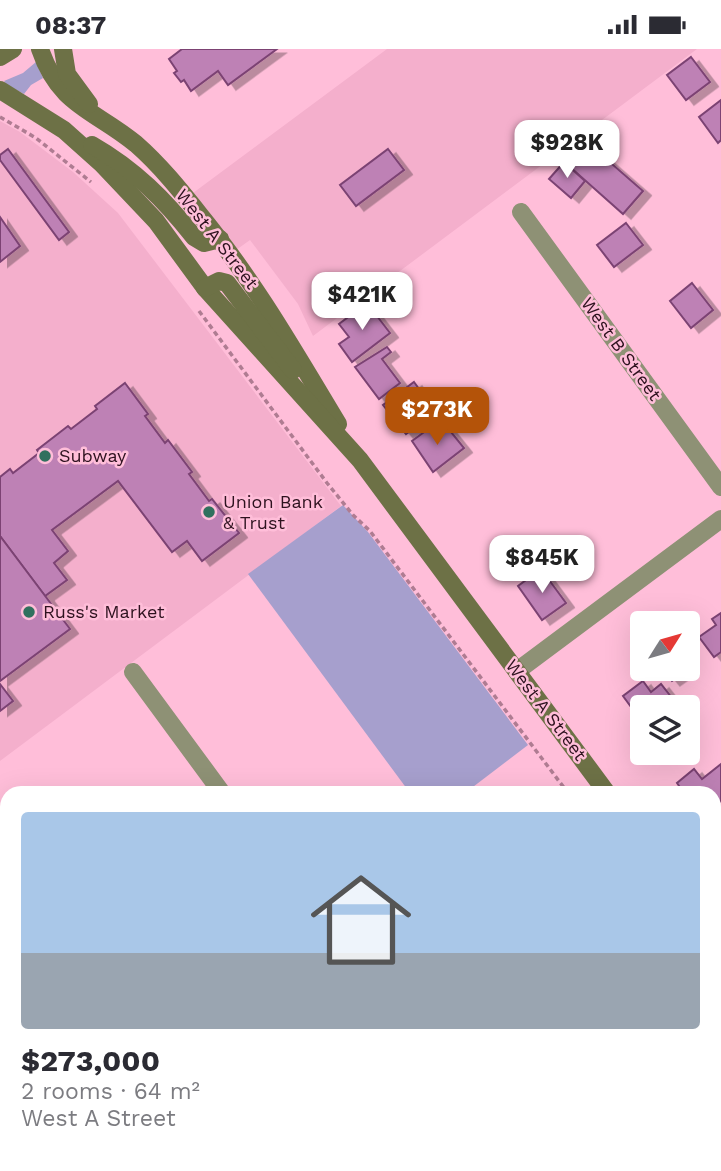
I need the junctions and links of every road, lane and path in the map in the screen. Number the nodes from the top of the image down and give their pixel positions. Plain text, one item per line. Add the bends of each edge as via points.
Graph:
1 (13, 49) edge
2 (40, 49) edge
3 (63, 49) edge
4 (0, 57) edge
5 (0, 90) edge
6 (0, 117) edge
7 (103, 120) junction
8 (64, 130) junction
9 (97, 188) dead end
10 (521, 212) dead end
11 (220, 239) junction
12 (193, 305) dead end
13 (360, 460) junction
14 (721, 487) edge
15 (721, 519) edge
16 (517, 671) junction
17 (133, 672) dead end
18 (217, 786) edge
19 (563, 786) edge
20 (602, 786) edge

1 - 4 main road
2 - 7 main road, West A Street via 49,72 67,96
3 - 7 main road via 67,73
5 - 8 main road
6 - 9 path via 36,138
7 - 11 main road, West A Street via 154,161
8 - 11 main road via 143,180 194,237 204,243
8 - 13 main road via 156,221 205,288 219,281 235,290
10 - 14 street, West B Street
11 - 13 main road, West A Street via 254,285
12 - 19 path
13 - 16 main road, West A Street
15 - 16 street
16 - 20 main road, West A Street
17 - 18 street

